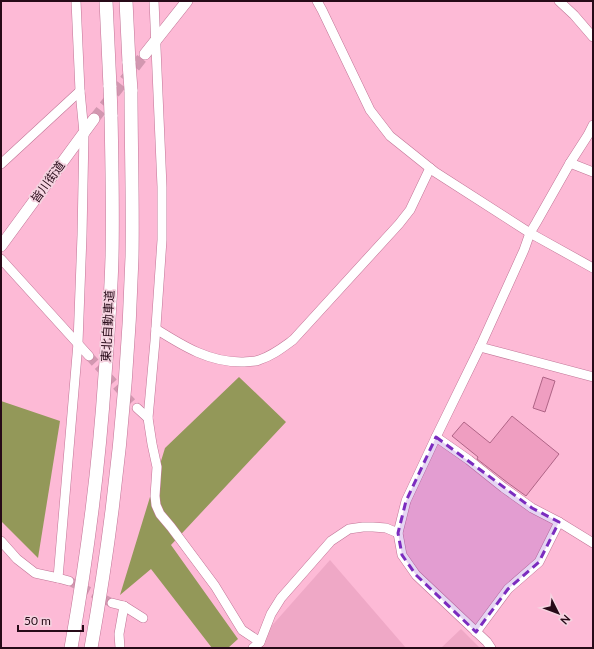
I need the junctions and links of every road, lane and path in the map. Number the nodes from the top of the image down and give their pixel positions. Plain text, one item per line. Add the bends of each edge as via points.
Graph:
1 (76, 1) edge
2 (106, 1) edge
3 (126, 1) edge
4 (154, 1) edge
5 (186, 1) edge
6 (317, 1) edge
7 (559, 1) edge
8 (593, 37) edge
9 (155, 40) junction
10 (145, 54) tunnel mouth
11 (80, 91) junction
12 (94, 119) tunnel mouth
13 (593, 125) edge
14 (84, 133) junction
15 (570, 163) junction
16 (1, 164) edge
17 (430, 168) junction
18 (593, 172) edge
19 (530, 233) junction
20 (1, 246) edge
21 (1, 259) edge
22 (593, 268) edge
23 (156, 329) junction
24 (78, 343) junction
25 (480, 347) junction
26 (89, 356) tunnel mouth
27 (593, 377) edge
28 (137, 408) tunnel mouth
29 (148, 418) junction
30 (436, 437) junction
31 (559, 522) junction
32 (398, 533) junction
33 (1, 541) edge
34 (593, 543) edge
35 (58, 578) junction
36 (69, 581) tunnel mouth
37 (112, 603) tunnel mouth
38 (124, 606) junction
39 (142, 618) dead end
40 (476, 632) junction
41 (256, 645) edge
42 (71, 648) edge
43 (91, 648) edge
44 (120, 648) edge
45 (491, 648) edge

1 - 11 street
2 - 42 highway, 東北自動車道, bridge via 112,214 108,332 102,422 93,499
3 - 43 highway, 東北自動車道, bridge via 131,90 132,255 128,332 122,424 112,511
4 - 9 street
5 - 9 main road
6 - 17 street via 370,110 390,136
7 - 8 street
9 - 10 main road
9 - 23 street via 162,187
11 - 14 street
11 - 16 street
12 - 14 main road, 皆川街道
13 - 15 street
14 - 20 main road, 皆川街道
14 - 24 street
15 - 18 street
15 - 19 street
17 - 19 street
17 - 23 street via 410,210 399,224 293,340 275,354 258,361 236,362 208,357
19 - 22 street
19 - 25 street
21 - 24 street
23 - 29 street
24 - 26 street
24 - 35 street
25 - 27 street
25 - 30 street
28 - 29 street
29 - 41 street via 157,467 156,505 160,514 216,586 242,630
30 - 31 street via 532,508
30 - 32 street via 406,501
31 - 34 street
31 - 40 street via 539,562 508,589
32 - 40 street via 402,555 416,575
32 - 41 street via 386,528 363,526 349,529 331,541 281,598 270,614
33 - 35 street via 17,559 35,573
35 - 36 street
37 - 38 street
38 - 39 street
38 - 44 street via 119,634
40 - 45 street

